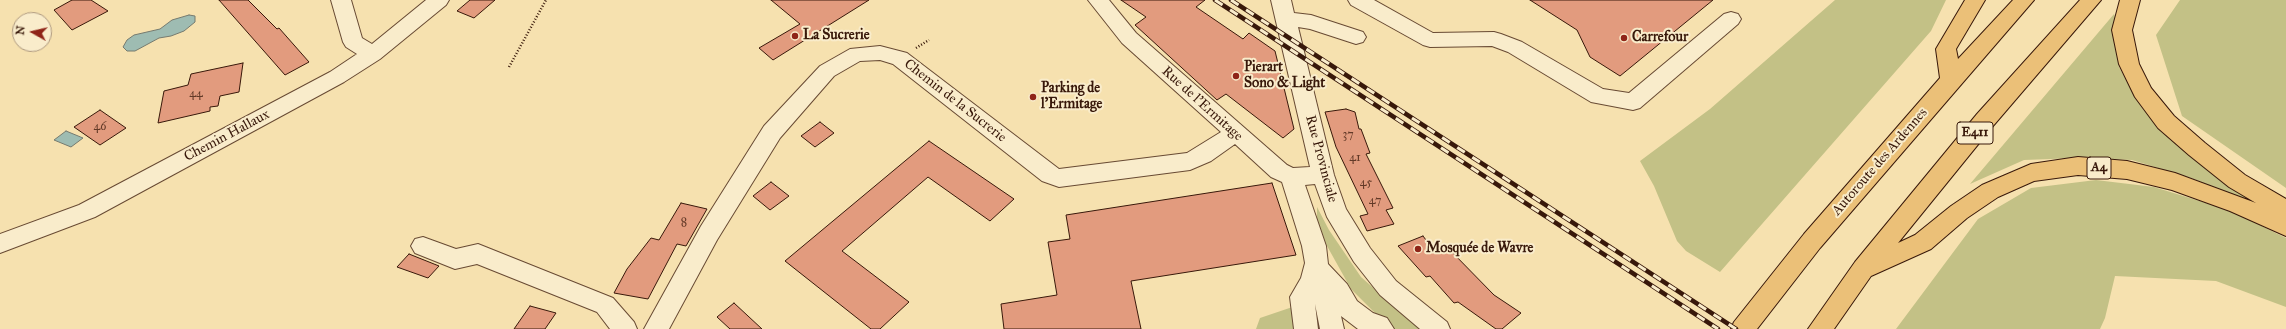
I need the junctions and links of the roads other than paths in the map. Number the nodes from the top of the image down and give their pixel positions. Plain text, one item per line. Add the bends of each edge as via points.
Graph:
1 (341, 0) edge
2 (439, 0) edge
3 (1098, 0) edge
4 (1358, 0) edge
5 (1975, 0) edge
6 (2024, 0) edge
7 (2091, 0) edge
8 (2130, 0) edge
9 (1283, 9) edge
10 (1731, 19) dead end
11 (1356, 37) dead end
12 (374, 54) junction
13 (1951, 80) junction
14 (1235, 133) junction
15 (1323, 175) junction
16 (1291, 177) junction
17 (2286, 210) edge
18 (2286, 227) edge
19 (0, 244) edge
20 (423, 246) dead end
21 (1863, 269) junction
22 (1314, 275) junction
23 (625, 329) edge
24 (656, 329) edge
25 (1306, 329) edge
26 (1332, 329) edge
27 (1382, 329) edge
28 (1438, 329) edge
29 (1743, 329) edge
30 (1820, 329) edge

1 - 12 street via 353,42
2 - 12 street, Chemin Hallaux
3 - 14 street, Rue de l'Ermitage via 1129,38
4 - 10 street via 1430,40 1494,39 1515,47 1598,96 1633,102
5 - 13 highway via 1946,50
6 - 13 highway, Autoroute des Ardennes
7 - 21 highway, E411 via 1985,120
8 - 17 highway via 2122,30 2129,64 2142,92 2166,122 2197,149 2237,181
9 - 11 street via 1311,22
9 - 15 street, Rue Provinciale
12 - 19 street, Chemin Hallaux via 337,77 87,211
13 - 29 highway, Autoroute des Ardennes via 1812,240
14 - 16 street, Rue de l'Ermitage via 1279,171
14 - 24 street, Chemin de la Sucrerie via 1190,161 1059,178 1050,175 900,58 880,52 858,54 827,71 772,132 709,233
15 - 16 street
15 - 28 street, Rue Provinciale via 1335,211 1362,255 1388,288
16 - 22 street via 1314,246
18 - 21 highway, A4 via 2238,205 2175,182 2127,170 2078,166 2031,173 1990,192 1959,212 1923,242
20 - 23 street via 455,259 478,254 605,304
21 - 30 highway, E411
22 - 25 street via 1302,297
22 - 26 street via 1326,300
22 - 27 street via 1339,292 1349,308 1365,321

